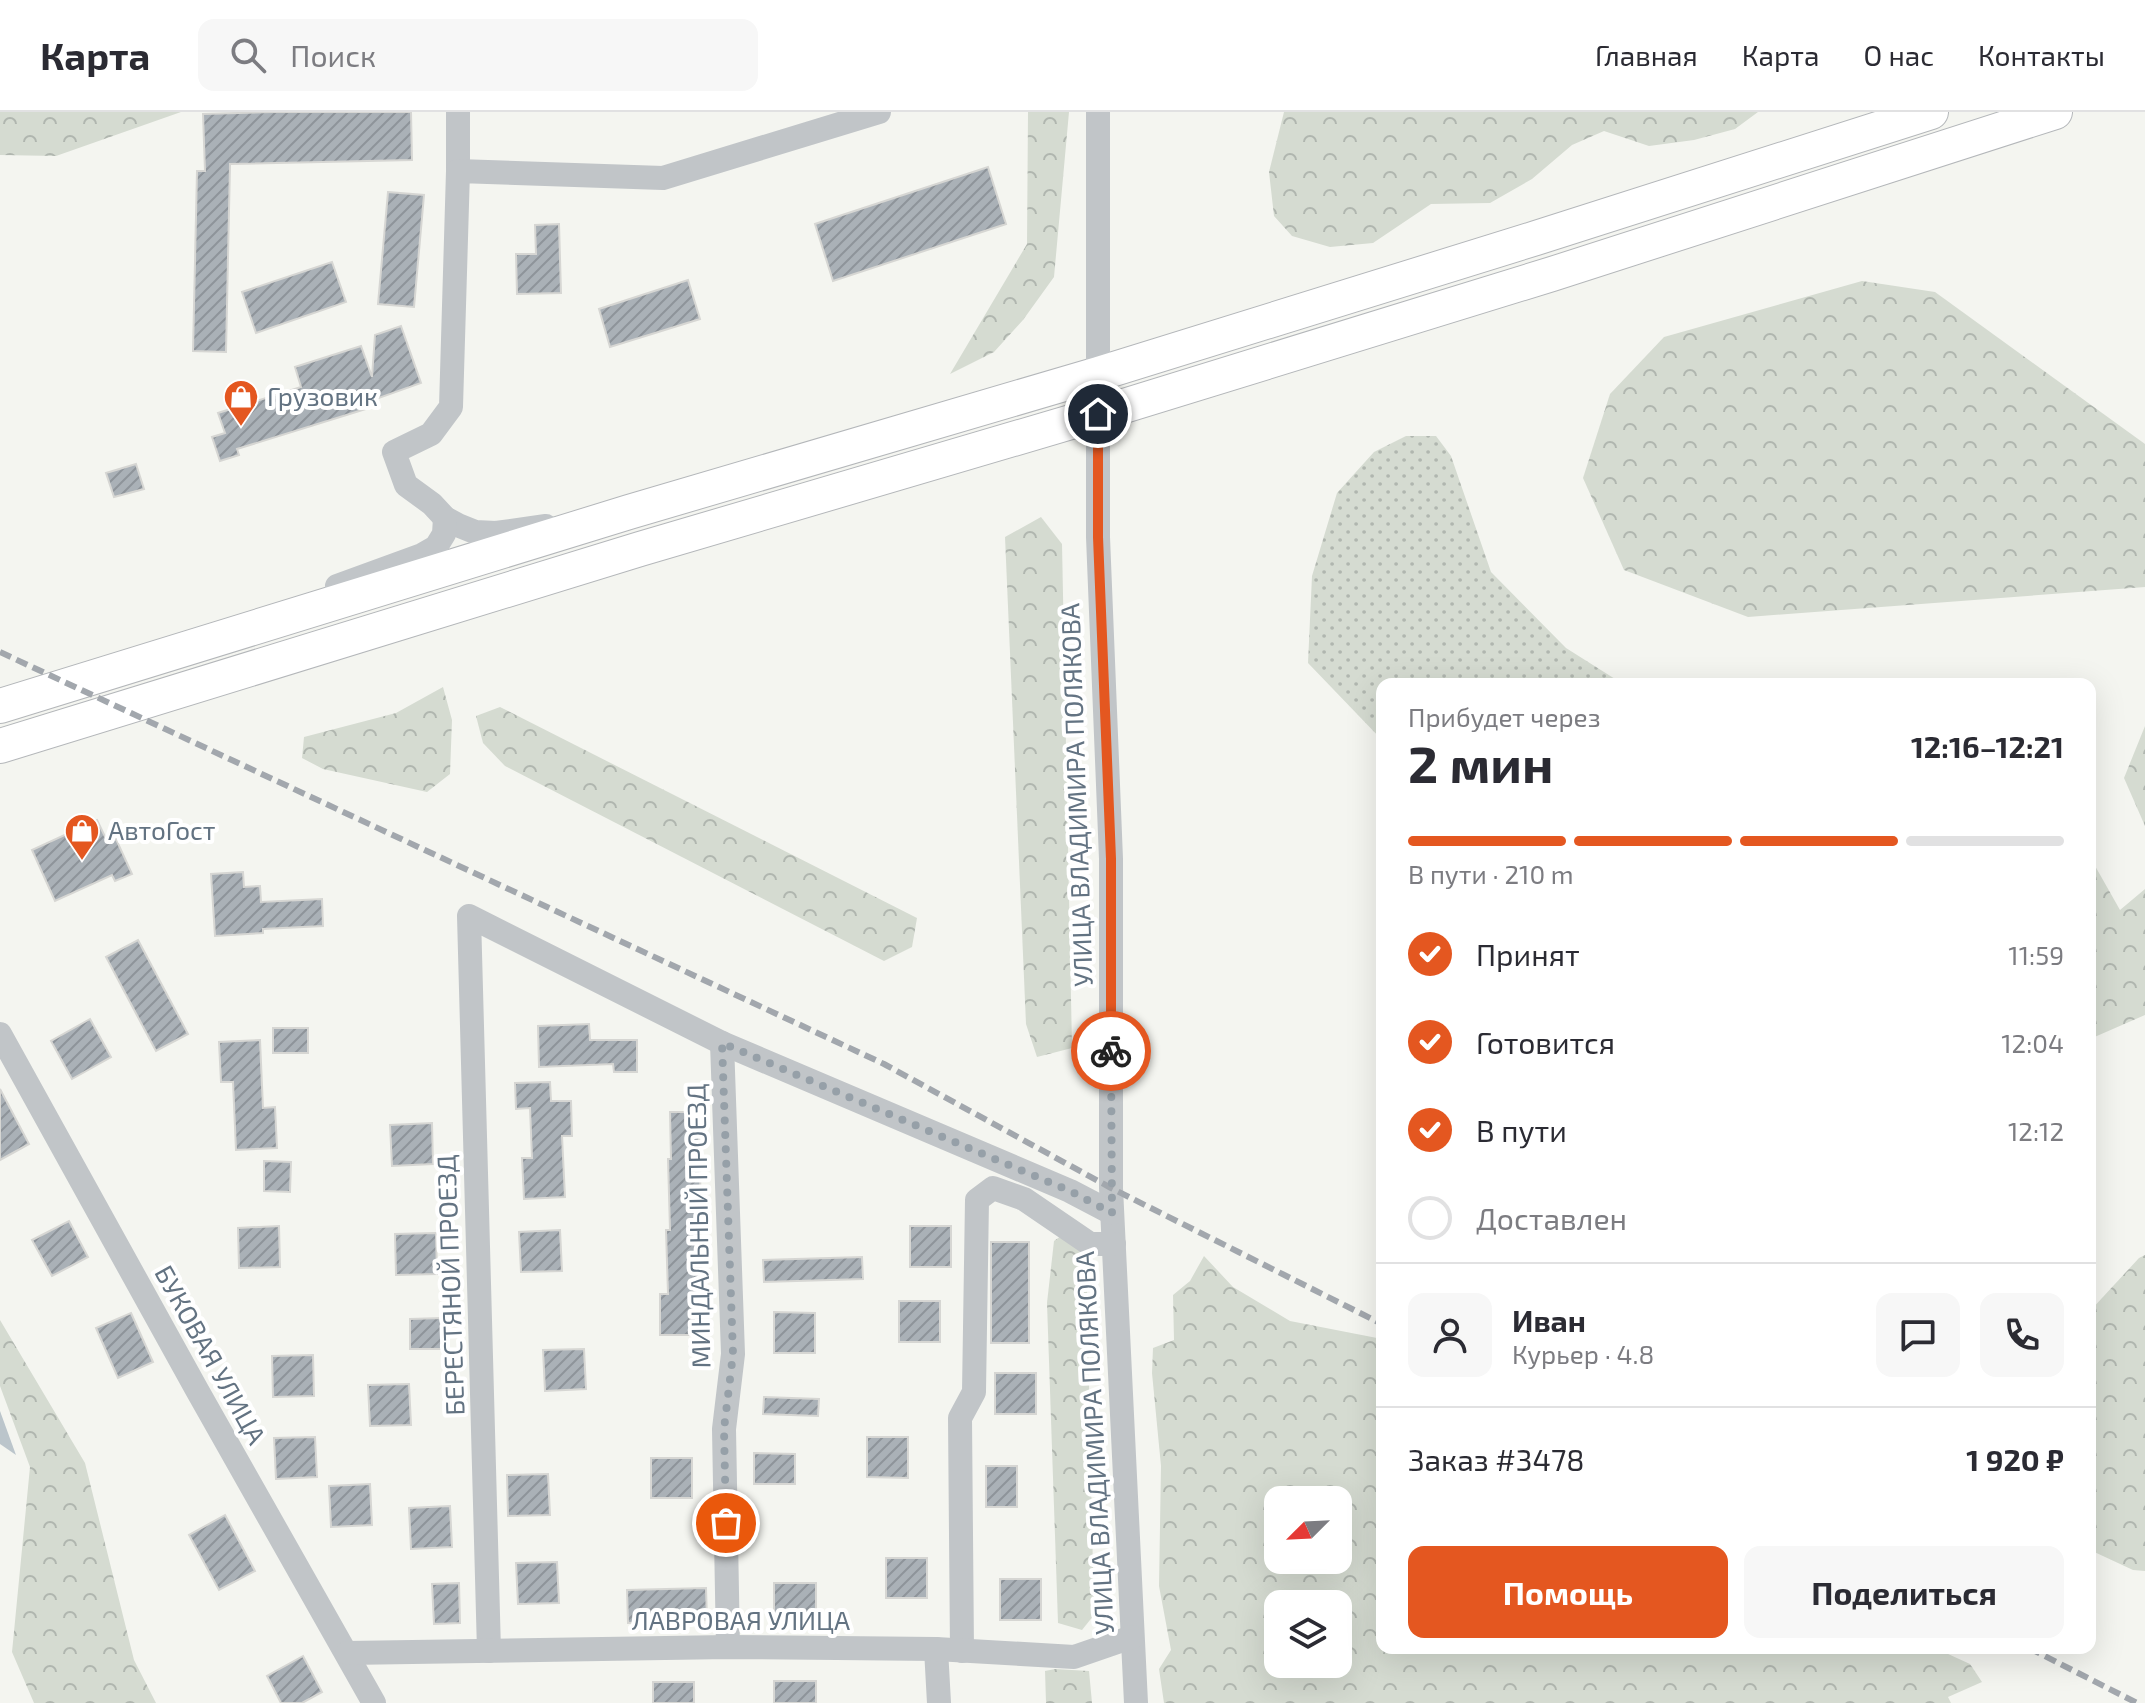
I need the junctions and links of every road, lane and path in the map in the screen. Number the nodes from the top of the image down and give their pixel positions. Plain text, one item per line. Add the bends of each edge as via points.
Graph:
1 (458, 112) edge
2 (879, 112) edge
3 (1098, 112) edge
4 (1931, 112) edge
5 (2055, 112) edge
6 (458, 171) junction
7 (1098, 374) junction
8 (1098, 414) junction
9 (445, 518) junction
10 (577, 529) junction
11 (275, 621) junction
12 (0, 706) edge
13 (0, 746) edge
14 (0, 1034) edge
15 (722, 1043) junction
16 (1112, 1213) junction
17 (1114, 1244) junction
18 (1132, 1637) junction
19 (728, 1647) junction
20 (936, 1649) junction
21 (489, 1651) junction
22 (962, 1651) junction
23 (347, 1653) junction
24 (374, 1703) edge
25 (939, 1703) edge
26 (1136, 1703) edge

1 - 6 street
2 - 6 street via 663,178
3 - 7 street, УЛИЦА ВЛАДИМИРА ПОЛЯКОВА
4 - 7 highway
5 - 8 highway
6 - 9 street via 451,407 431,434 394,452 406,485
7 - 8 street, УЛИЦА ВЛАДИМИРА ПОЛЯКОВА
7 - 10 highway
8 - 13 highway
8 - 16 street, УЛИЦА ВЛАДИМИРА ПОЛЯКОВА via 1111,859
9 - 10 street via 475,532 540,525
9 - 11 street via 436,547 339,585
10 - 11 highway
11 - 12 highway
14 - 23 street, БУКОВАЯ УЛИЦА
15 - 16 street
15 - 19 street, МИНДАЛЬНЫЙ ПРОЕЗД via 733,1354 724,1429
15 - 21 street, БЕРЕСТЯНОЙ ПРОЕЗД via 469,916
16 - 17 street, УЛИЦА ВЛАДИМИРА ПОЛЯКОВА
17 - 18 street, УЛИЦА ВЛАДИМИРА ПОЛЯКОВА
17 - 22 street via 1090,1244 1024,1199 993,1188 977,1200 974,1392 960,1418
18 - 22 street, ЛАВРОВАЯ УЛИЦА via 1074,1657
18 - 26 street, УЛИЦА ВЛАДИМИРА ПОЛЯКОВА
19 - 20 street, ЛАВРОВАЯ УЛИЦА
19 - 21 street, ЛАВРОВАЯ УЛИЦА
20 - 22 street, ЛАВРОВАЯ УЛИЦА
20 - 25 street
21 - 23 street, ЛАВРОВАЯ УЛИЦА
23 - 24 street, БУКОВАЯ УЛИЦА

